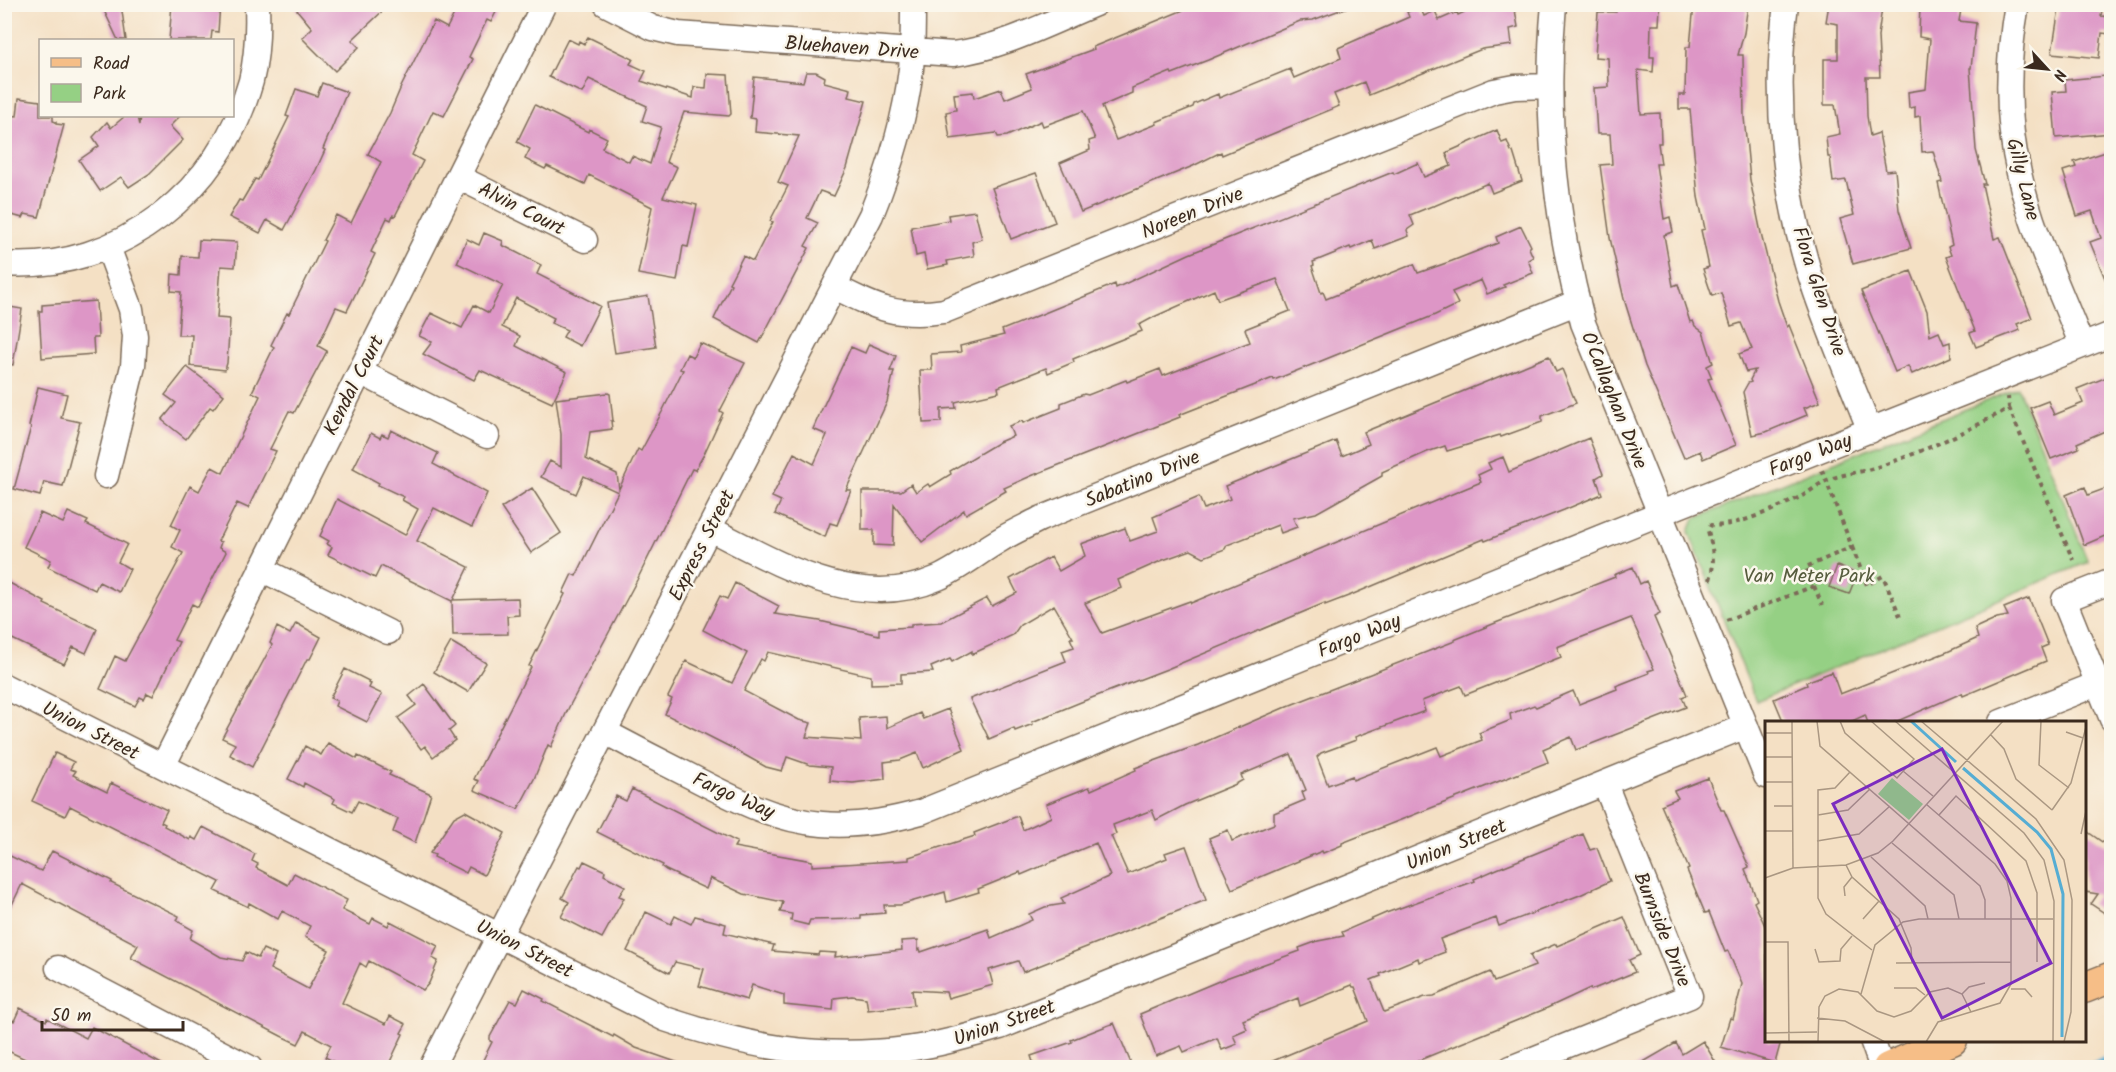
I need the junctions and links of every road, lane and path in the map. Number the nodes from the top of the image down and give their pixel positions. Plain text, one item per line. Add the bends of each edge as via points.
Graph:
1 (257, 4) edge
2 (544, 4) edge
3 (606, 4) edge
4 (913, 4) edge
5 (1095, 4) edge
6 (1554, 4) edge
7 (1786, 4) edge
8 (2017, 4) edge
9 (912, 52) junction
10 (1550, 86) junction
11 (458, 177) junction
12 (585, 240) dead end
13 (108, 247) junction
14 (4, 264) edge
15 (835, 287) junction
16 (1578, 302) junction
17 (2112, 334) edge
18 (2082, 346) junction
19 (360, 372) junction
20 (2008, 395) dead end
21 (2009, 408) junction
22 (1870, 431) junction
23 (487, 436) dead end
24 (1822, 470) dead end
25 (106, 476) dead end
26 (1826, 481) junction
27 (1661, 513) junction
28 (710, 530) junction
29 (1852, 548) junction
30 (2073, 560) dead end
31 (261, 568) junction
32 (1710, 581) dead end
33 (2112, 581) edge
34 (1814, 586) junction
35 (1822, 605) dead end
36 (1900, 616) dead end
37 (1726, 620) dead end
38 (388, 632) dead end
39 (2097, 684) junction
40 (4, 686) edge
41 (2112, 719) edge
42 (2006, 721) edge
43 (1746, 726) junction
44 (605, 732) junction
45 (163, 766) junction
46 (1765, 771) edge
47 (1605, 784) junction
48 (500, 935) junction
49 (58, 968) dead end
50 (2112, 977) edge
51 (2086, 988) edge
52 (1872, 1042) edge
53 (1950, 1042) edge
54 (250, 1068) edge
55 (431, 1068) edge
56 (1511, 1068) edge
57 (1882, 1068) edge
58 (1888, 1068) edge

1 - 13 street via 251,80 228,140 191,190 166,213
2 - 11 street, Kendal Court
3 - 9 street, Bluehaven Drive via 653,28 678,34
4 - 9 street, Express Street
5 - 9 street, Bluehaven Drive via 975,51
6 - 10 street, O'Callaghan Drive
7 - 22 street, Flora Glen Drive via 1780,80 1789,187 1815,291
8 - 18 street, Gilly Lane via 2010,47 2011,131 2030,215
9 - 15 street, Express Street via 902,121 889,169 872,215
10 - 15 street, Noreen Drive via 1494,91 944,311 901,314 877,308
10 - 16 street, O'Callaghan Drive via 1559,214
11 - 12 street, Alvin Court
11 - 19 street, Kendal Court
13 - 14 street via 45,262
13 - 25 street via 131,309 135,336 133,366
15 - 28 street, Express Street
16 - 27 street, O'Callaghan Drive via 1583,323
16 - 28 street, Sabatino Drive via 1040,519 938,578 915,586 862,589 827,583 794,572
17 - 18 street, Fargo Way
18 - 22 street, Fargo Way
19 - 23 street
19 - 31 street, Kendal Court
20 - 21 path
21 - 26 path via 1934,445 1875,468
21 - 30 path
22 - 27 street, Fargo Way
24 - 26 path
26 - 29 path
26 - 32 path via 1802,496 1747,519 1711,525 1708,531 1715,564
27 - 43 street, O'Callaghan Drive
27 - 44 street, Fargo Way via 932,808 889,821 822,824 762,811
28 - 44 street, Express Street
29 - 34 path via 1806,567
29 - 36 path via 1867,585 1883,576
31 - 38 street
31 - 45 street, Kendal Court
33 - 39 street via 2064,600
34 - 35 path
34 - 37 path
39 - 41 street
39 - 42 street
40 - 45 street, Union Street
43 - 46 street, O'Callaghan Drive
43 - 47 street, Union Street
44 - 48 street, Express Street
45 - 48 street, Union Street
47 - 48 street, Union Street via 1000,1027 908,1049 812,1052 715,1036 636,1005
47 - 56 street, Burnside Drive via 1690,996
48 - 55 street, Express Street
49 - 54 street
50 - 51 main road
52 - 57 street
53 - 58 main road

